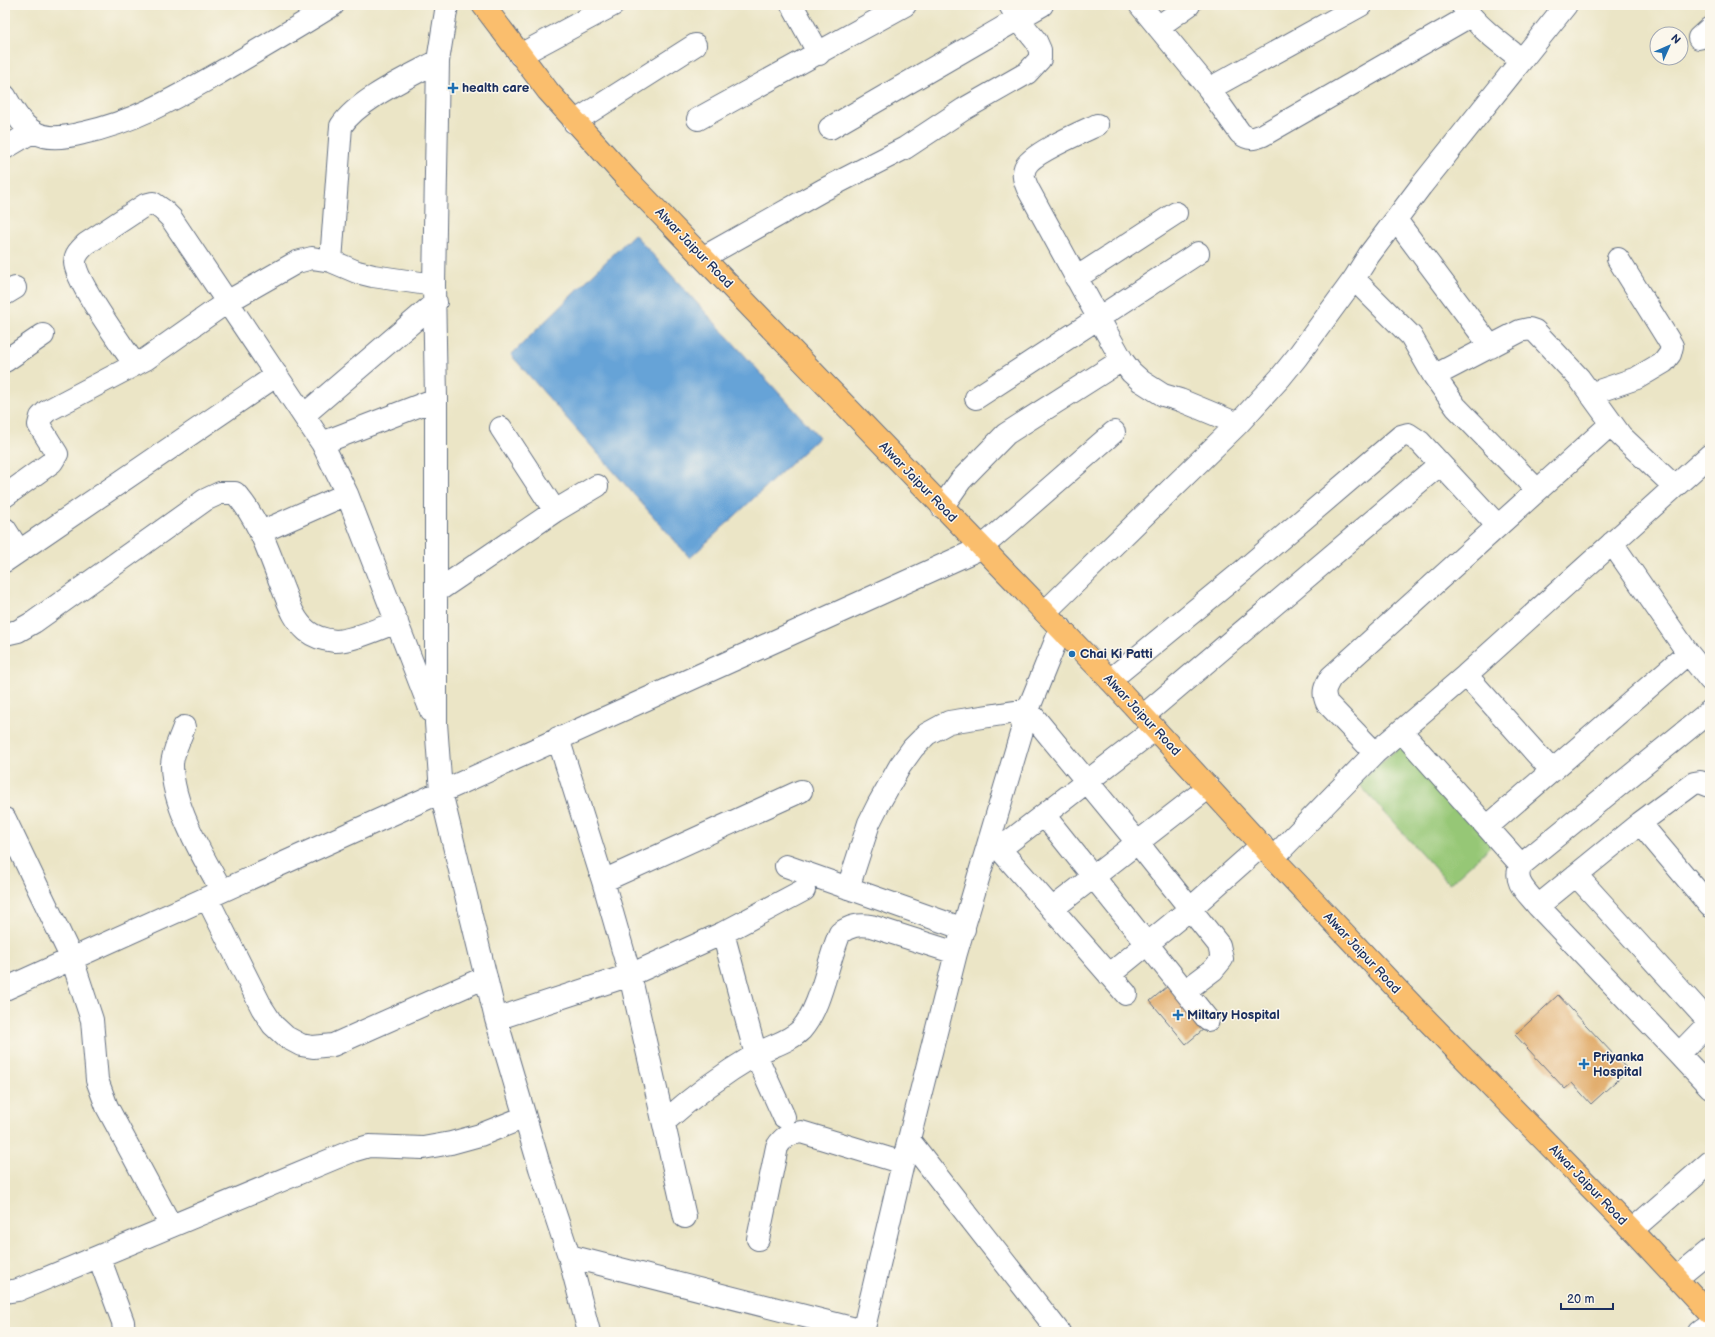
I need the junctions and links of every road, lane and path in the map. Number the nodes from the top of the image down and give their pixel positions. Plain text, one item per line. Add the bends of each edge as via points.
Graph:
1 (334, 5) edge
2 (447, 5) edge
3 (484, 5) edge
4 (613, 5) edge
5 (792, 5) edge
6 (906, 5) edge
7 (1042, 5) edge
8 (1140, 5) edge
9 (1189, 5) edge
10 (1361, 5) edge
11 (1566, 5) edge
12 (1466, 10) edge
13 (1014, 12) edge
14 (1158, 27) junction
15 (695, 45) dead end
16 (819, 54) junction
17 (520, 55) junction
18 (1522, 60) junction
19 (438, 61) junction
20 (1209, 89) junction
21 (5, 96) edge
22 (698, 119) dead end
23 (574, 122) junction
24 (1097, 125) dead end
25 (830, 128) dead end
26 (32, 132) junction
27 (5, 148) edge
28 (1176, 213) dead end
29 (1396, 220) junction
30 (1198, 252) dead end
31 (704, 257) junction
32 (1618, 259) dead end
33 (330, 261) junction
34 (1076, 278) junction
35 (1354, 279) junction
36 (435, 294) junction
37 (227, 302) junction
38 (1098, 319) junction
39 (43, 335) dead end
40 (1491, 347) junction
41 (1122, 360) junction
42 (5, 361) edge
43 (135, 365) junction
44 (277, 375) junction
45 (1434, 376) junction
46 (1590, 394) junction
47 (976, 398) dead end
48 (436, 400) junction
49 (304, 415) junction
50 (1238, 424) junction
51 (1611, 424) junction
52 (501, 428) dead end
53 (1114, 432) dead end
54 (322, 443) junction
55 (1710, 455) edge
56 (1440, 464) junction
57 (597, 486) dead end
58 (1674, 486) junction
59 (1537, 490) junction
60 (347, 494) junction
61 (5, 496) edge
62 (942, 507) junction
63 (555, 510) junction
64 (1497, 525) junction
65 (270, 528) dead end
66 (5, 529) edge
67 (1612, 543) junction
68 (981, 548) junction
69 (12, 556) edge
70 (436, 592) junction
71 (1045, 612) junction
72 (397, 622) junction
73 (1061, 628) junction
74 (5, 634) edge
75 (1688, 653) junction
76 (1466, 675) junction
77 (1110, 680) junction
78 (1710, 680) edge
79 (1028, 710) junction
80 (1710, 711) edge
81 (1149, 722) junction
82 (436, 723) junction
83 (184, 727) dead end
84 (1401, 731) junction
85 (558, 738) junction
86 (1375, 753) junction
87 (1552, 771) junction
88 (1087, 782) junction
89 (1710, 786) edge
90 (1209, 787) junction
91 (801, 791) dead end
92 (441, 792) junction
93 (1044, 815) junction
94 (5, 818) edge
95 (1640, 823) junction
96 (1487, 827) junction
97 (1137, 842) junction
98 (996, 843) junction
99 (1268, 852) junction
100 (1521, 865) junction
101 (786, 866) dead end
102 (1576, 875) junction
103 (1093, 876) junction
104 (604, 880) junction
105 (848, 888) junction
106 (804, 890) dead end
107 (214, 894) junction
108 (1538, 906) junction
109 (1710, 906) edge
110 (1052, 909) junction
111 (1190, 909) junction
112 (964, 929) junction
113 (723, 933) junction
114 (1147, 944) junction
115 (956, 953) junction
116 (72, 959) junction
117 (630, 975) junction
118 (1109, 975) junction
119 (486, 977) junction
120 (5, 989) edge
121 (1185, 991) junction
122 (1126, 994) dead end
123 (496, 1019) junction
124 (1208, 1020) dead end
125 (1710, 1022) edge
126 (1679, 1054) junction
127 (756, 1055) junction
128 (1710, 1087) edge
129 (525, 1117) junction
130 (784, 1117) dead end
131 (664, 1122) junction
132 (909, 1140) junction
133 (1710, 1162) edge
134 (903, 1163) junction
135 (685, 1217) dead end
136 (171, 1226) junction
137 (1632, 1230) junction
138 (758, 1239) dead end
139 (1710, 1250) edge
140 (99, 1256) junction
141 (569, 1256) junction
142 (1677, 1277) junction
143 (5, 1292) edge
144 (1710, 1314) edge
145 (1710, 1325) edge
146 (124, 1332) edge
147 (589, 1332) edge
148 (863, 1332) edge
149 (1059, 1332) edge
150 (1700, 1332) edge

1 - 26 street via 146,113 68,136 44,136
2 - 19 street
3 - 17 main road, Alwar Jaipur Road
4 - 17 street
5 - 16 street
6 - 16 street
7 - 13 street
8 - 14 street
9 - 14 street
10 - 20 street
11 - 18 street
12 - 18 street
12 - 20 street via 1263,136 1253,139 1240,133
13 - 25 street
13 - 31 street via 1040,50 1040,59 1027,73 964,109 905,148 823,190
14 - 20 street
15 - 23 street
16 - 22 street
17 - 23 main road, Alwar Jaipur Road
18 - 29 street
19 - 33 street via 371,99 347,117 341,126
19 - 36 street
21 - 26 street via 19,119
23 - 31 main road, Alwar Jaipur Road
24 - 34 street via 1034,157 1026,166 1023,176
26 - 27 street
28 - 34 street
29 - 35 street
29 - 40 street
30 - 38 street
31 - 62 main road, Alwar Jaipur Road
32 - 46 street via 1672,346 1664,362 1652,370 1637,378
33 - 36 street via 357,272
33 - 37 street via 312,258 297,262
34 - 38 street
35 - 45 street via 1411,336
35 - 50 street via 1297,357
36 - 48 street
36 - 49 street
37 - 43 street
37 - 43 street via 171,218 153,203 145,205 86,244 78,252 75,262 77,273
37 - 44 street
38 - 41 street
38 - 47 street
39 - 42 street
40 - 45 street
40 - 46 street via 1520,331 1535,331
41 - 50 street via 1131,372 1154,390
41 - 62 street via 1006,434 961,480
43 - 61 street via 47,411 39,425 57,454 52,462
44 - 49 street
44 - 69 street
45 - 59 street via 1456,407
46 - 51 street
48 - 54 street
48 - 70 street
49 - 54 street
50 - 71 street
51 - 58 street
51 - 59 street
52 - 63 street
53 - 68 street
54 - 60 street
55 - 58 street
56 - 64 street
56 - 77 street via 1415,437 1408,434 1401,436
56 - 81 street
57 - 63 street
58 - 67 street
59 - 64 street
60 - 65 street
60 - 72 street
62 - 68 main road, Alwar Jaipur Road
63 - 70 street
64 - 86 street via 1332,677 1324,688 1323,695 1327,703
66 - 69 street
67 - 75 street
67 - 76 street
68 - 71 main road, Alwar Jaipur Road
68 - 85 street
70 - 82 street
71 - 73 main road, Alwar Jaipur Road
72 - 74 street via 336,641 307,631 294,616 257,525 245,504 235,493 220,493 205,500 34,622 18,631
72 - 82 street
73 - 77 main road, Alwar Jaipur Road
73 - 79 street
75 - 78 street
75 - 87 street
76 - 84 street
76 - 87 street
77 - 81 main road, Alwar Jaipur Road
79 - 88 street
79 - 98 street
79 - 105 street via 949,722 927,734 900,766 869,823
80 - 100 street
81 - 88 street
81 - 90 main road, Alwar Jaipur Road
82 - 92 street
83 - 107 street via 172,765 175,782 187,824
84 - 86 street
84 - 96 street
85 - 92 street
85 - 104 street
86 - 99 street
87 - 96 street
88 - 93 street
88 - 97 street
89 - 95 street via 1700,782 1694,783
90 - 97 street
90 - 99 main road, Alwar Jaipur Road
91 - 104 street
92 - 107 street
92 - 119 street
93 - 98 street
93 - 103 street
94 - 116 street
95 - 102 street
95 - 109 street
96 - 100 street
97 - 103 street
97 - 111 street
98 - 110 street
98 - 112 street
99 - 111 street
99 - 137 main road, Alwar Jaipur Road via 1407,1001
100 - 108 street via 1517,872 1519,883
101 - 105 street
102 - 108 street
102 - 125 street
103 - 110 street
103 - 114 street
104 - 117 street
105 - 112 street
106 - 113 street
107 - 116 street
107 - 119 street via 262,1008 273,1025 286,1037 301,1045 333,1045
108 - 126 street
110 - 118 street
111 - 114 street
111 - 121 street via 1219,946 1222,959 1213,970
112 - 115 street
113 - 117 street
113 - 127 street
114 - 118 street
114 - 121 street
115 - 127 street via 871,926 850,926 840,933 815,1005 801,1029 792,1038
115 - 132 street
116 - 120 street
116 - 136 street via 92,1020 97,1080 107,1107
117 - 123 street
117 - 131 street
118 - 122 street
119 - 123 street
121 - 124 street
123 - 129 street
125 - 126 street
126 - 128 street
127 - 130 street
127 - 131 street via 692,1099
129 - 136 street via 480,1136 417,1149 368,1146
129 - 141 street
131 - 135 street
132 - 134 street
132 - 149 street
133 - 137 street
134 - 138 street via 800,1132 790,1134 777,1147
134 - 148 street
136 - 140 street
137 - 142 main road, Alwar Jaipur Road
139 - 142 street
140 - 143 street via 18,1290
140 - 146 street via 123,1322
141 - 147 street
141 - 148 street
142 - 144 main road, Alwar Jaipur Road
145 - 150 street

